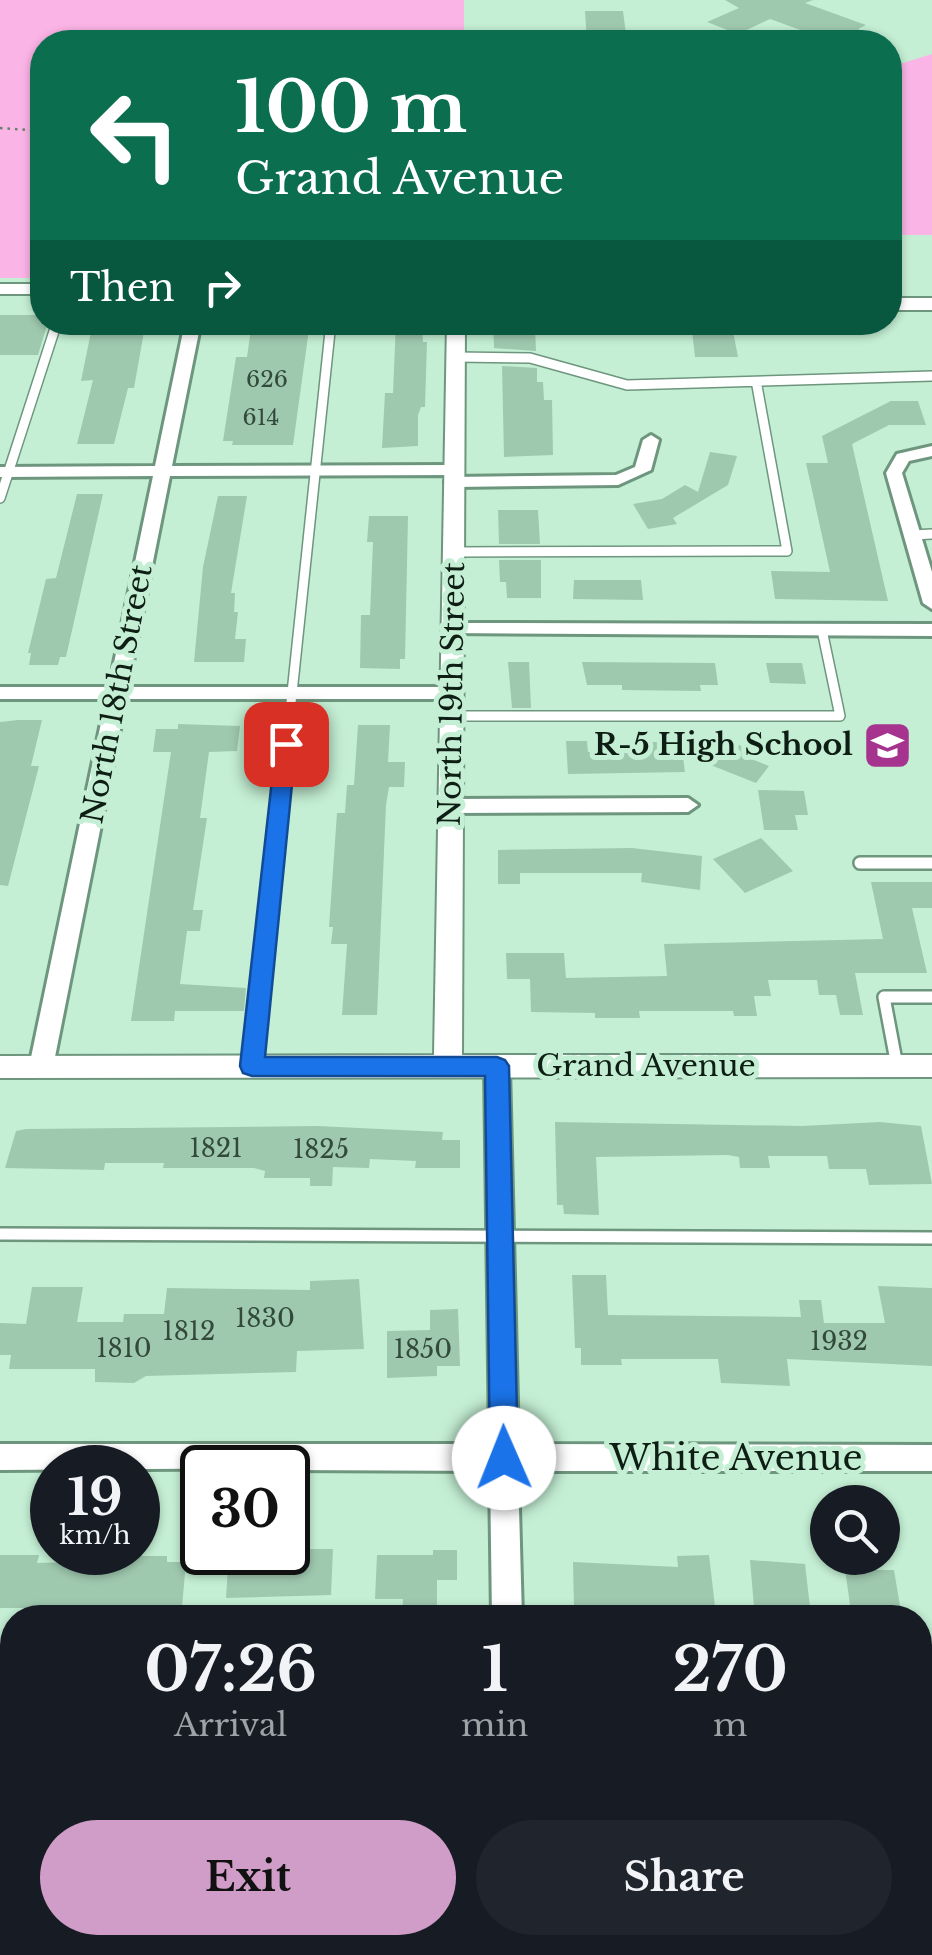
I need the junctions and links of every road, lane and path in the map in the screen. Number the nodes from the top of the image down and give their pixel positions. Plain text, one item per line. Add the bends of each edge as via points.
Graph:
1 (0, 128) edge
2 (30, 130) edge
3 (0, 289) edge
4 (30, 289) edge
5 (902, 304) edge
6 (932, 304) edge
7 (51, 335) edge
8 (191, 335) edge
9 (330, 335) edge
10 (456, 335) edge
11 (456, 357) junction
12 (932, 376) edge
13 (756, 386) junction
14 (651, 440) dead end
15 (932, 451) edge
16 (314, 470) junction
17 (162, 471) junction
18 (4, 472) edge
19 (454, 476) junction
20 (0, 498) edge
21 (912, 534) junction
22 (932, 534) edge
23 (454, 552) junction
24 (932, 603) edge
25 (454, 628) junction
26 (822, 630) junction
27 (932, 630) edge
28 (0, 693) edge
29 (117, 693) junction
30 (292, 693) junction
31 (452, 705) junction
32 (688, 805) dead end
33 (450, 806) junction
34 (860, 864) dead end
35 (932, 864) edge
36 (932, 997) edge
37 (0, 1066) edge
38 (41, 1066) junction
39 (252, 1066) junction
40 (448, 1066) junction
41 (497, 1066) junction
42 (897, 1066) junction
43 (932, 1066) edge
44 (0, 1234) edge
45 (500, 1235) junction
46 (932, 1238) edge
47 (0, 1458) edge
48 (504, 1458) junction
49 (932, 1458) edge
50 (507, 1605) edge

1 - 2 path
3 - 4 street
5 - 6 street
7 - 18 lane
8 - 17 street, North 18th Street
9 - 16 lane
10 - 11 street, North 19th Street
11 - 13 lane via 539,360 623,385
11 - 19 street, North 19th Street
12 - 13 lane
13 - 23 lane via 787,551
14 - 19 street via 643,470 618,480
15 - 21 street via 900,458 894,473
16 - 17 street
16 - 19 street
16 - 30 lane
17 - 18 street
17 - 29 street, North 18th Street
18 - 20 lane
19 - 23 street, North 19th Street
21 - 22 lane
21 - 24 street
23 - 25 street, North 19th Street
25 - 26 street
25 - 31 street, North 19th Street
26 - 27 street
26 - 31 lane via 840,716
28 - 29 street
29 - 30 street
29 - 38 street, North 18th Street
30 - 31 street
30 - 39 lane
31 - 33 street, North 19th Street
32 - 33 street
33 - 40 street, North 19th Street
34 - 35 lane
36 - 42 lane via 884,997
37 - 38 street, Grand Avenue
38 - 39 street, Grand Avenue
39 - 40 street, Grand Avenue
40 - 41 street, Grand Avenue
41 - 42 street, Grand Avenue
41 - 45 street
42 - 43 street, Grand Avenue
44 - 45 lane
45 - 46 lane
45 - 48 street
47 - 48 street, White Avenue
48 - 49 street, White Avenue
48 - 50 street

